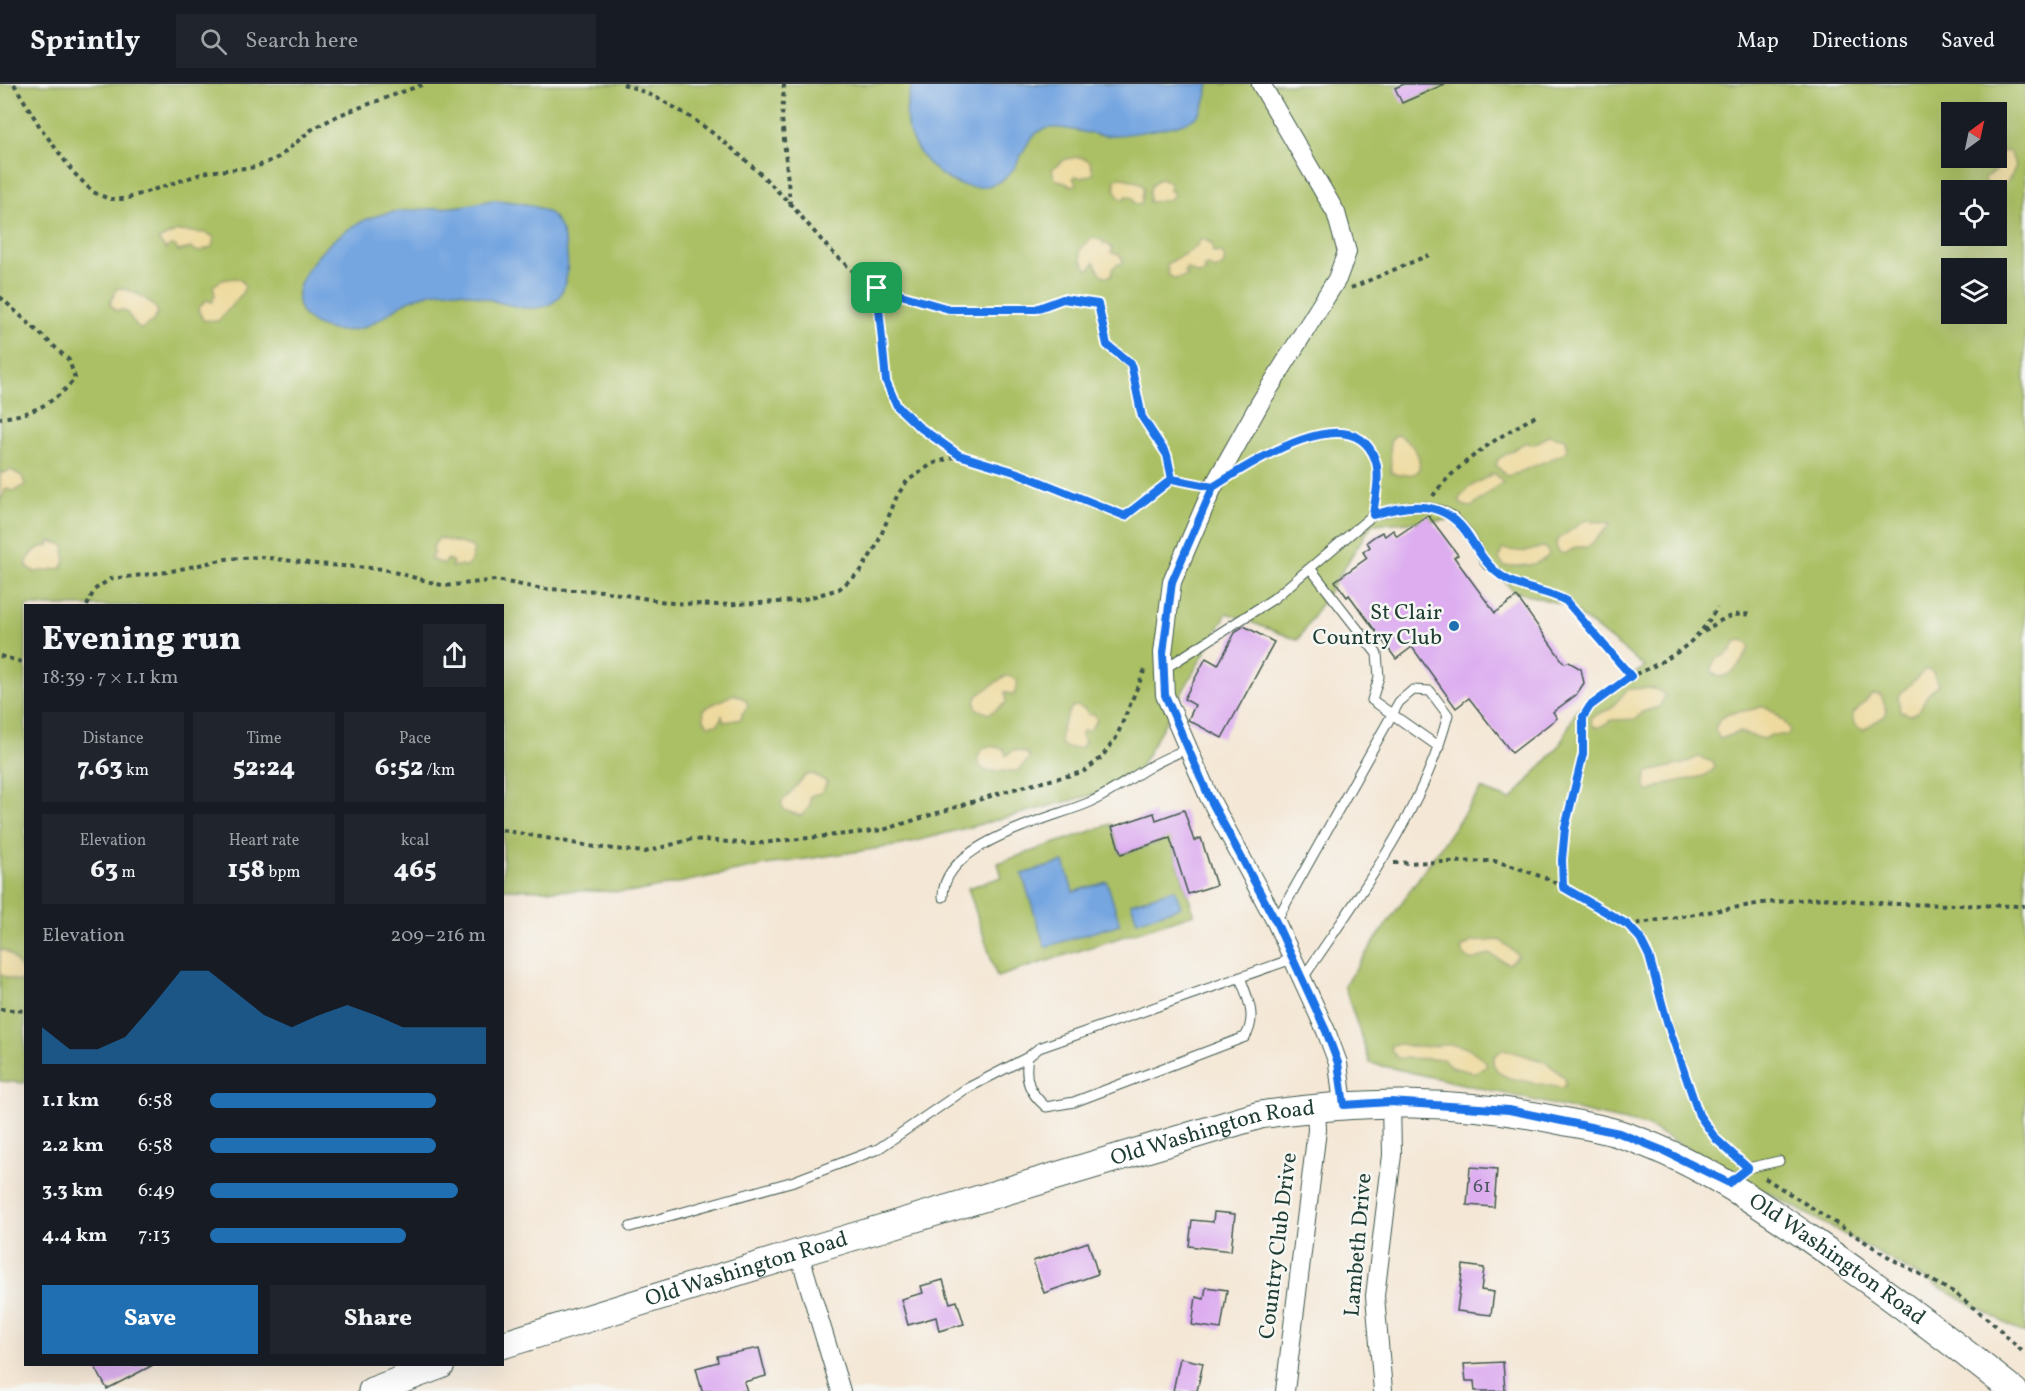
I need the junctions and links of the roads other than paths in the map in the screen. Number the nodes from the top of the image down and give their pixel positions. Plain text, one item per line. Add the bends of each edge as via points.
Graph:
1 (1261, 84) edge
2 (1487, 565) road end
3 (1310, 568) junction
4 (1163, 661) junction
5 (1391, 715) junction
6 (1439, 747) junction
7 (1188, 748) junction
8 (943, 897) dead end
9 (1276, 922) junction
10 (1292, 958) junction
11 (1240, 977) junction
12 (1303, 978) junction
13 (1028, 1058) junction
14 (1390, 1102) junction
15 (1344, 1105) junction
16 (1316, 1107) junction
17 (1779, 1161) dead end
18 (1738, 1175) junction
19 (630, 1227) dead end
20 (799, 1253) junction
21 (504, 1345) edge
22 (438, 1366) edge
23 (372, 1391) edge
24 (841, 1391) edge
25 (1285, 1391) edge
26 (1383, 1391) edge
27 (2014, 1391) edge

1 - 4 street via 1336,213 1347,252 1337,279 1213,487 1172,582
2 - 3 lane via 1453,516 1426,507 1406,507 1373,515
3 - 4 lane via 1274,599
3 - 5 lane via 1377,654 1379,677 1372,700
4 - 7 street via 1165,695
5 - 6 lane
5 - 6 lane via 1413,690 1430,691 1448,715
5 - 9 lane
6 - 12 lane via 1381,863
7 - 8 lane via 1090,802 1005,832 952,868 943,884
7 - 9 street via 1209,797
9 - 10 street
10 - 11 lane
10 - 12 street
11 - 13 lane via 1039,1048
11 - 13 lane via 1251,1009 1250,1029 1245,1037 1074,1102 1046,1107 1031,1094 1025,1073
12 - 15 street via 1338,1063
13 - 19 lane via 964,1090 878,1149 794,1181
14 - 15 street, Old Washington Road
14 - 18 street, Old Washington Road via 1509,1110 1619,1133
14 - 26 street, Lambeth Drive via 1392,1155 1375,1296
15 - 16 street, Old Washington Road
16 - 20 street, Old Washington Road via 1260,1115
16 - 25 street, Country Club Drive via 1316,1141
17 - 18 lane
18 - 27 street, Old Washington Road
20 - 21 street, Old Washington Road
20 - 24 street
22 - 23 street

